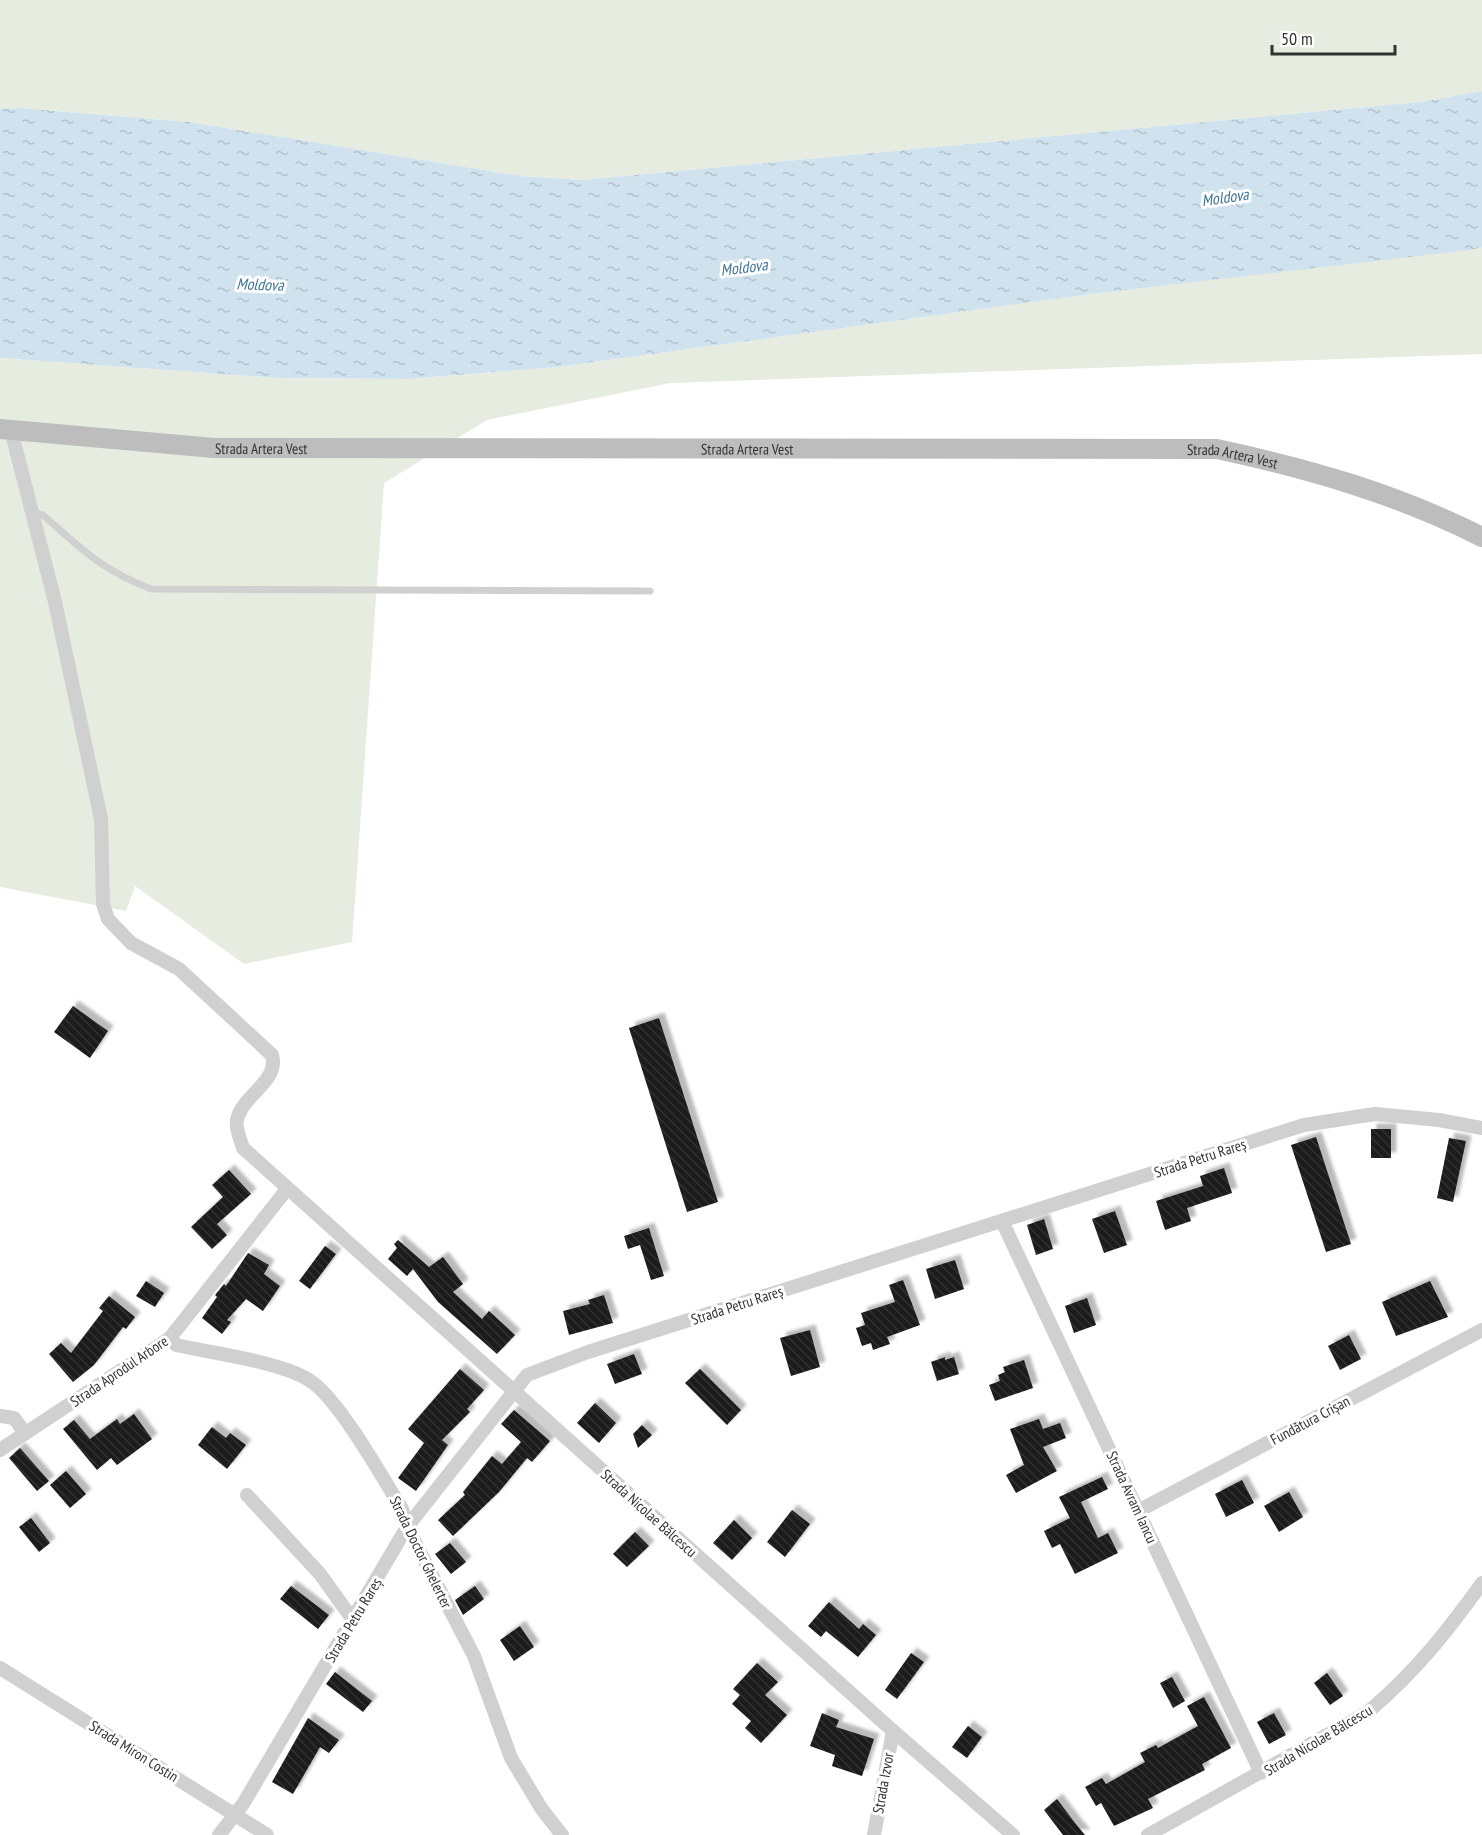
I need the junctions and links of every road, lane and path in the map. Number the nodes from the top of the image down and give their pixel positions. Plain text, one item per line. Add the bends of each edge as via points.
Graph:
1 (5, 429) edge
2 (33, 513) junction
3 (1482, 537) edge
4 (650, 591) dead end
5 (1482, 1128) edge
6 (287, 1189) junction
7 (1002, 1221) junction
8 (1482, 1330) edge
9 (170, 1338) junction
10 (515, 1391) junction
11 (0, 1416) edge
12 (25, 1433) junction
13 (0, 1450) edge
14 (247, 1495) dead end
15 (1138, 1510) junction
16 (407, 1527) junction
17 (1482, 1583) edge
18 (353, 1620) junction
19 (0, 1668) edge
20 (893, 1731) junction
21 (1261, 1773) junction
22 (236, 1815) junction
23 (219, 1835) edge
24 (267, 1835) edge
25 (562, 1835) edge
26 (874, 1835) edge
27 (1013, 1835) edge
28 (1148, 1835) edge

1 - 2 street
1 - 3 main road, Strada Artera Vest via 214,448 1217,449 1302,467 1377,490
2 - 4 lane via 43,515 96,562 151,589
2 - 6 street, Strada Nicolae Bălcescu via 101,819 103,904 108,919 131,943 179,969 272,1055 272,1072 244,1104 236,1121 243,1148
5 - 7 street, Strada Petru Rareș via 1375,1114 1304,1125
6 - 9 street, Strada Aprodul Arbore
6 - 10 street, Strada Nicolae Bălcescu
7 - 10 street, Strada Petru Rareș via 588,1352 527,1375
7 - 15 street, Strada Avram Iancu
8 - 15 street, Fundătura Crișan
9 - 12 street, Strada Aprodul Arbore
9 - 16 street, Strada Doctor Ghelerter via 176,1345 277,1367 312,1382 340,1413 368,1455 402,1509
10 - 16 street, Strada Petru Rareș
10 - 20 street, Strada Nicolae Bălcescu
11 - 12 street via 14,1418
12 - 13 street, Strada Aprodul Arbore
14 - 18 street via 320,1574
15 - 21 street, Strada Avram Iancu
16 - 18 street, Strada Petru Rareș
16 - 25 street, Strada Doctor Ghelerter via 474,1656 511,1758
17 - 21 street, Strada Nicolae Bălcescu via 1433,1649 1400,1685 1368,1712
18 - 22 street, Strada Petru Rareș
19 - 22 street, Strada Miron Costin
20 - 26 street, Strada Izvor
20 - 27 street, Strada Nicolae Bălcescu
21 - 28 street, Strada Nicolae Bălcescu
22 - 23 street, Strada Petru Rareș
22 - 24 street, Strada Miron Costin

